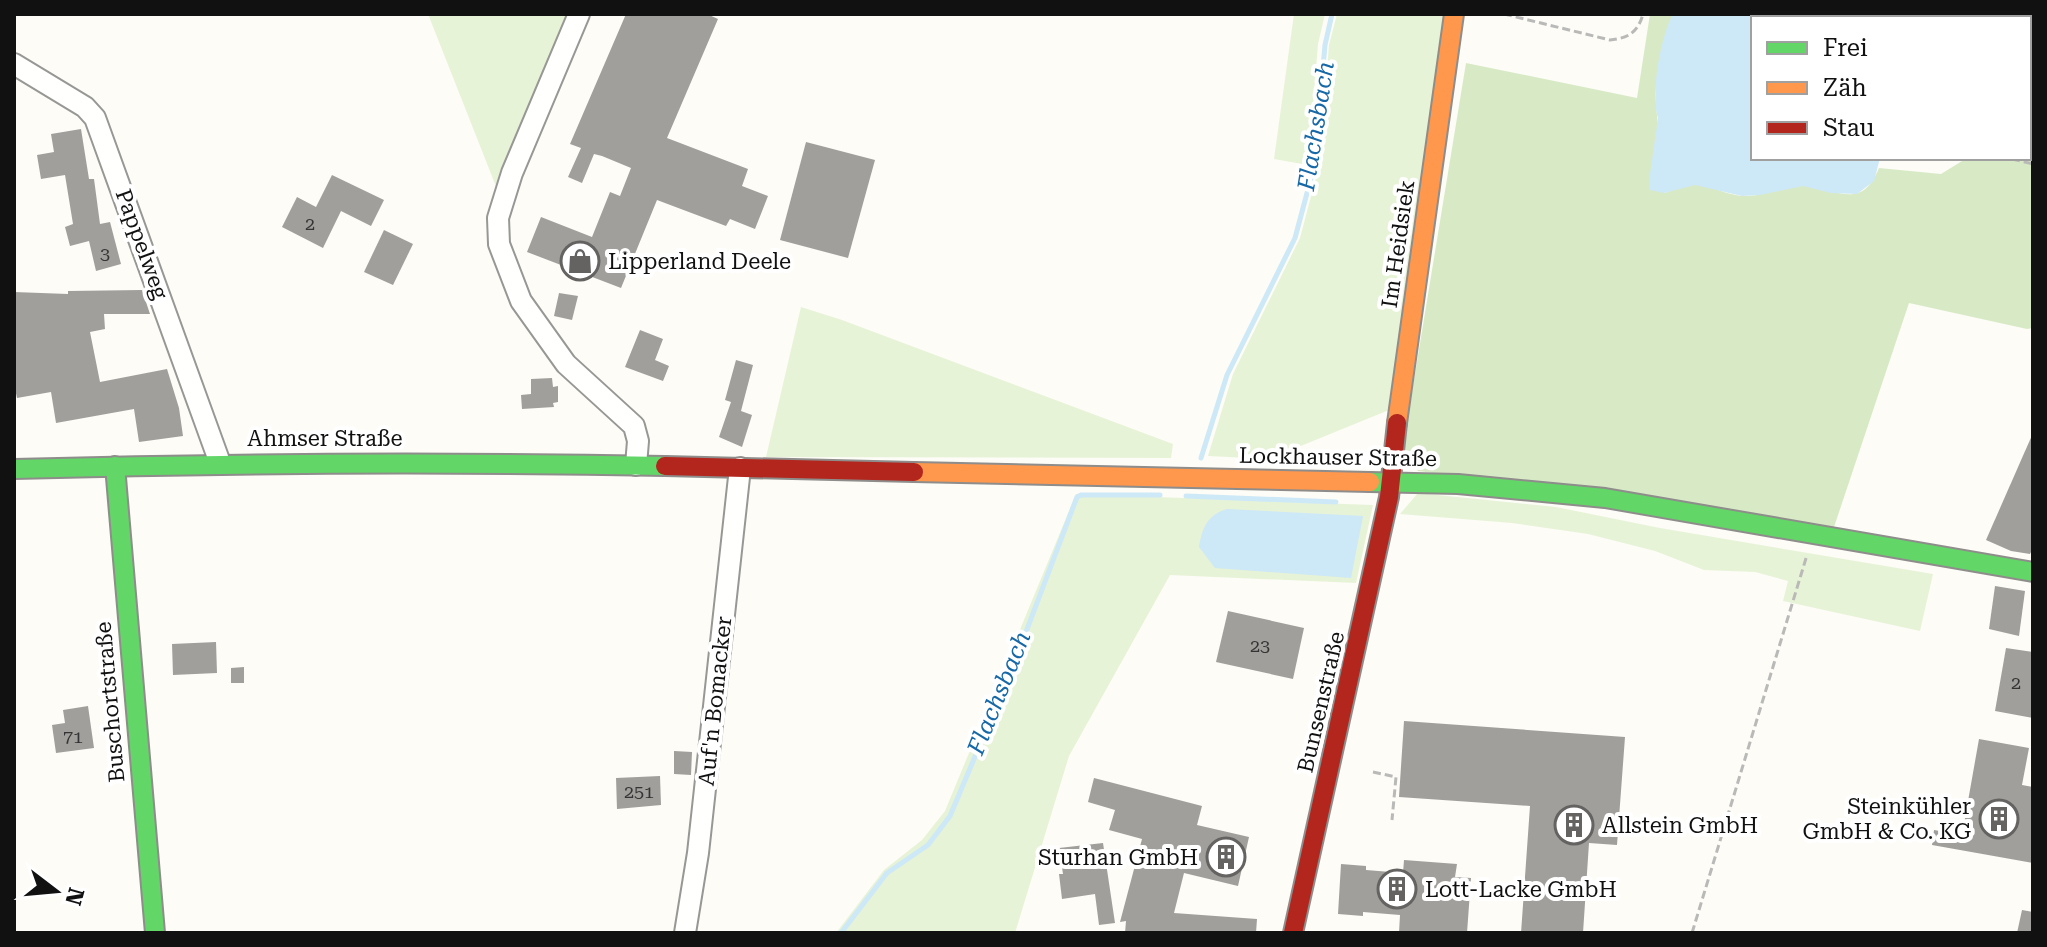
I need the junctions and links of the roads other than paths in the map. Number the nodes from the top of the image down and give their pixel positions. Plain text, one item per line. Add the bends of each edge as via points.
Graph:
1 (579, 14) edge
2 (1454, 14) edge
3 (14, 64) edge
4 (220, 463) junction
5 (636, 465) junction
6 (115, 466) junction
7 (740, 468) junction
8 (14, 469) edge
9 (1389, 481) junction
10 (2033, 572) edge
11 (155, 933) edge
12 (685, 933) edge
13 (1293, 933) edge

1 - 5 street via 512,173 498,218 499,244 521,301 566,364 634,426
2 - 9 street, Im Heidsiek
3 - 4 street, Pappelweg via 95,118
4 - 5 street, Ahmser Straße
4 - 6 street, Ahmser Straße
5 - 7 street, Lockhauser Straße
6 - 8 street, Ahmser Straße
6 - 11 street, Buschortstraße
7 - 9 street, Lockhauser Straße
7 - 12 street, Auf'n Bomacker
9 - 10 street, Lockhauser Straße via 1605,498
9 - 13 street, Bunsenstraße via 1361,633

